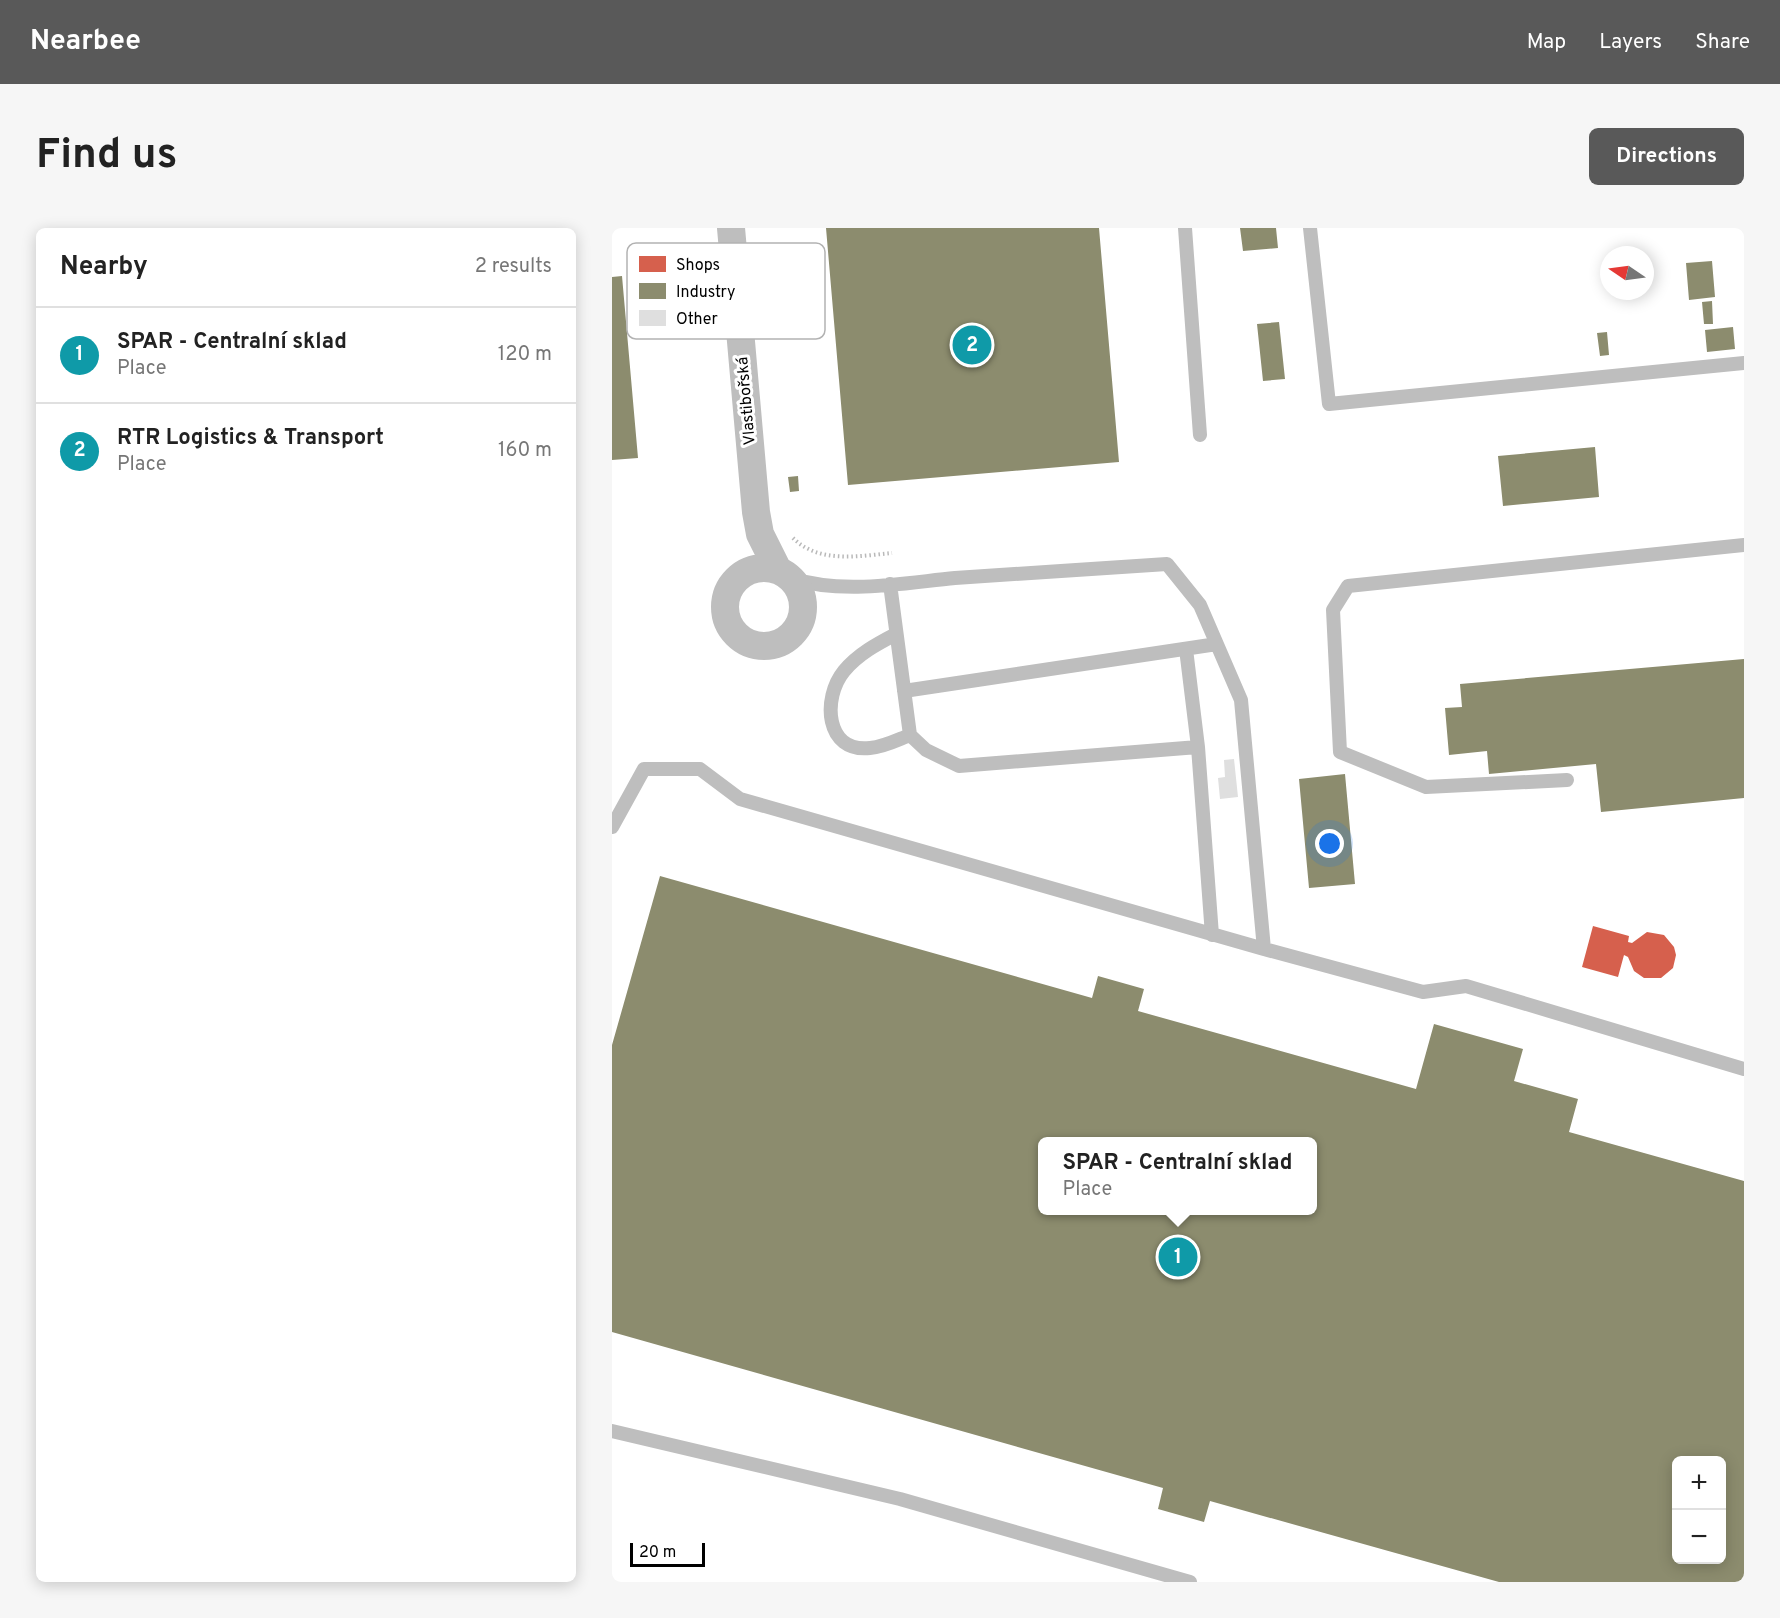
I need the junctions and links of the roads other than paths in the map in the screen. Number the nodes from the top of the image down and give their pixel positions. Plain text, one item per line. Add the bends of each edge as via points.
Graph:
1 (731, 228) edge
2 (1185, 228) edge
3 (1310, 228) edge
4 (732, 243) edge
5 (741, 339) edge
6 (1744, 363) edge
7 (1200, 435) dead end
8 (1744, 545) edge
9 (785, 574) joint
10 (890, 584) junction
11 (896, 634) junction
12 (1216, 644) junction
13 (1186, 649) junction
14 (904, 691) junction
15 (909, 735) junction
16 (1198, 747) junction
17 (1567, 780) dead end
18 (612, 827) edge
19 (1212, 935) junction
20 (1264, 949) junction
21 (1744, 1070) edge
22 (612, 1431) edge
23 (1190, 1582) edge

1 - 4 street, Vlastibořská
2 - 7 lane
3 - 6 lane via 1329,404
5 - 9 street, Vlastibořská via 760,534
8 - 17 lane via 1348,586 1333,610 1340,752 1426,787
9 - 10 lane via 810,585
10 - 11 lane
10 - 12 lane via 1167,564 1200,605
11 - 14 lane
11 - 15 lane via 866,650 843,672 829,705 830,722 844,742 869,749
12 - 13 lane
12 - 20 lane via 1241,700
13 - 14 lane
13 - 16 lane
14 - 15 lane
15 - 16 lane via 926,750 959,766
16 - 19 lane
18 - 19 lane via 644,769 700,770 740,799
19 - 20 lane
20 - 21 lane via 1423,992 1466,986
22 - 23 lane via 900,1499

